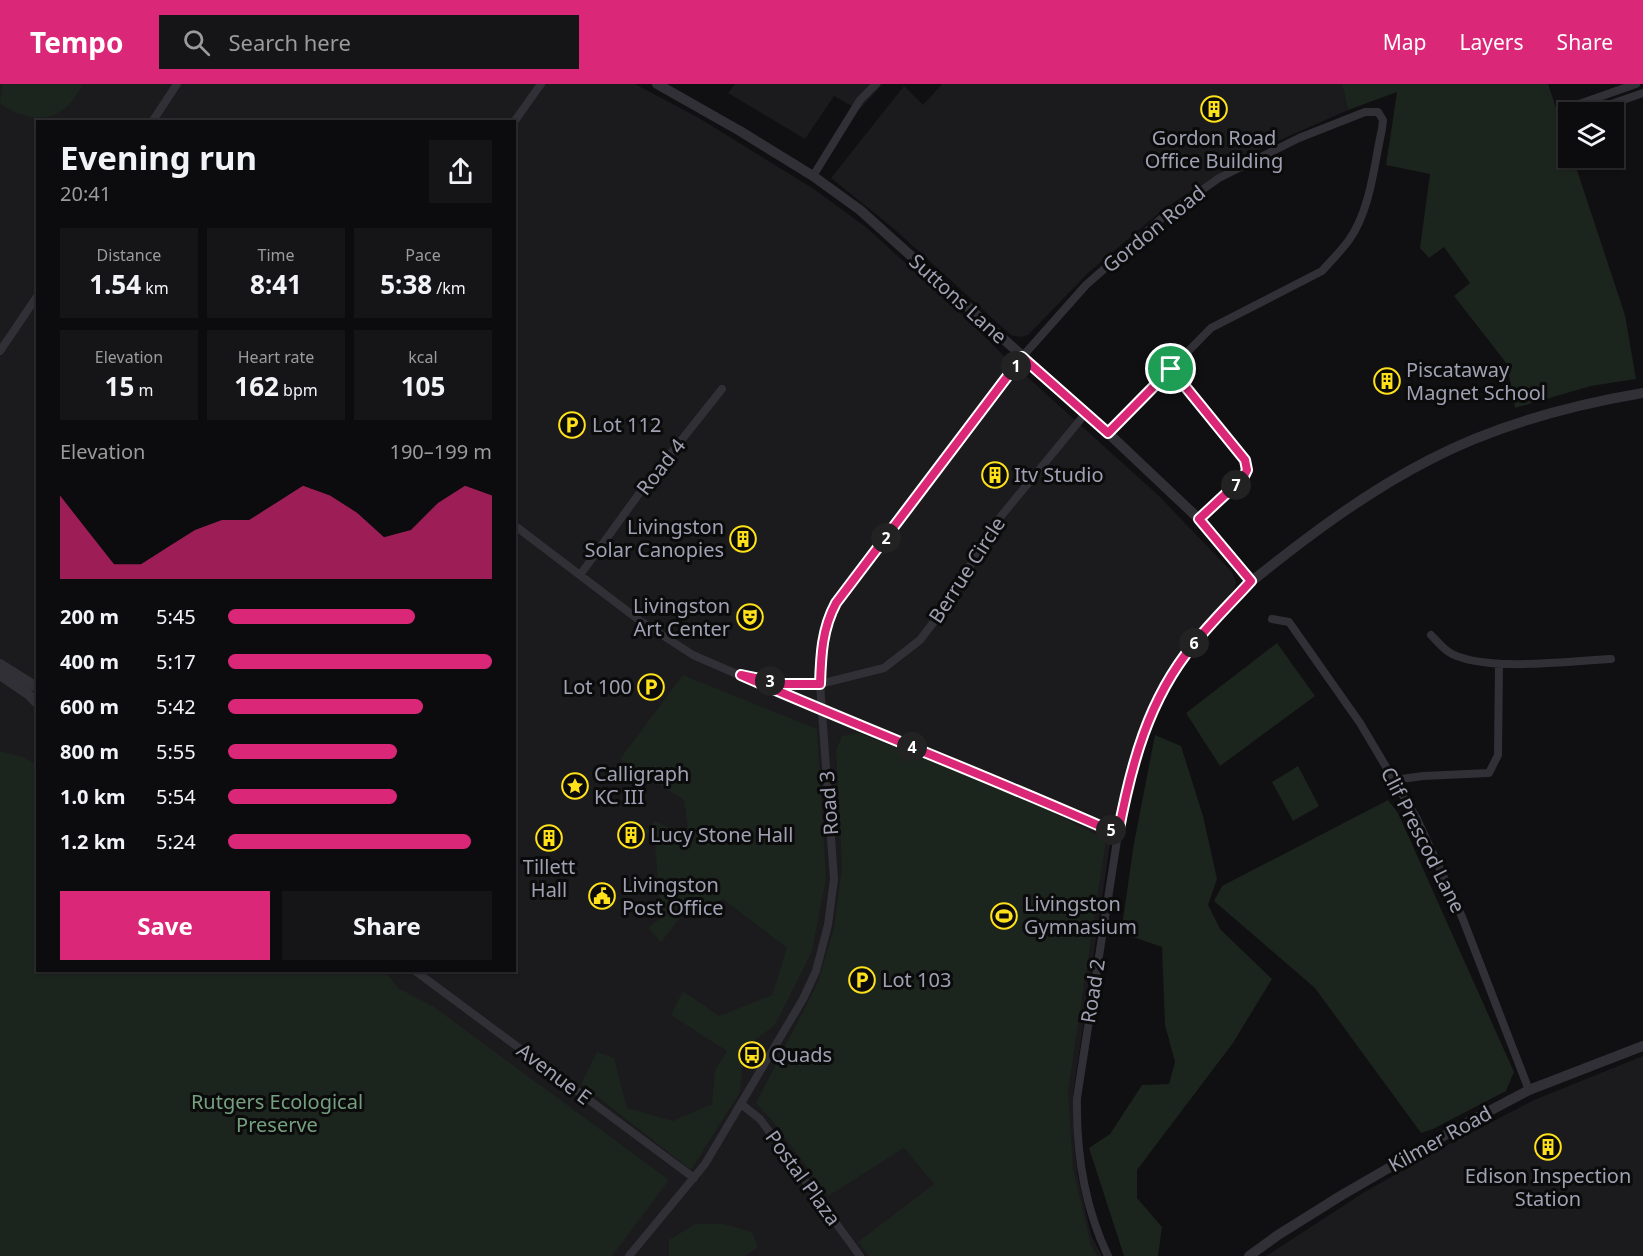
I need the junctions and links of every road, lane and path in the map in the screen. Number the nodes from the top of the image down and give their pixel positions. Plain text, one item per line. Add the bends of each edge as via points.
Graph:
1 (177, 84) edge
2 (541, 84) edge
3 (657, 84) edge
4 (876, 84) edge
5 (1636, 84) edge
6 (1643, 93) edge
7 (1585, 102) edge
8 (1617, 102) edge
9 (153, 120) edge
10 (515, 120) edge
11 (813, 176) junction
12 (36, 298) edge
13 (0, 351) edge
14 (1022, 357) junction
15 (1171, 369) junction
16 (722, 389) dead end
17 (1643, 393) edge
18 (1085, 414) junction
19 (1108, 433) junction
20 (1199, 519) junction
21 (516, 527) edge
22 (580, 575) junction
23 (1251, 581) junction
24 (1272, 619) dead end
25 (1431, 635) dead end
26 (1611, 660) dead end
27 (0, 664) edge
28 (1499, 664) junction
29 (0, 675) edge
30 (741, 675) junction
31 (820, 684) junction
32 (36, 687) edge
33 (36, 702) edge
34 (822, 711) junction
35 (1394, 780) junction
36 (1118, 834) junction
37 (417, 972) edge
38 (1643, 1046) edge
39 (1529, 1090) junction
40 (741, 1104) junction
41 (694, 1178) junction
42 (629, 1256) edge
43 (860, 1256) edge
44 (1108, 1256) edge
45 (1249, 1256) edge

1 - 9 street
2 - 10 street
3 - 11 street, Suttons Lane
4 - 11 street via 860,100
5 - 7 street
6 - 8 street
11 - 14 street, Suttons Lane via 860,210
12 - 13 street
14 - 15 street, Gordon Road via 1086,285 1162,218 1219,178 1299,138 1365,112 1378,112 1383,129 1367,198 1350,238 1322,271 1211,328
14 - 18 street, Suttons Lane
14 - 31 street, Road 3 via 836,603 825,629
15 - 19 street
15 - 20 street via 1245,460 1247,470
16 - 22 street, Road 4
17 - 23 street via 1520,423 1430,459 1322,525
18 - 19 street, Suttons Lane
18 - 31 street, Berrue Circle via 993,526 949,602 920,640 884,668
19 - 20 street, Suttons Lane
20 - 23 street, Suttons Lane
21 - 22 street
22 - 30 street via 675,644
23 - 36 street, Road 2 via 1192,645 1159,695 1135,755
24 - 35 street, Clif Prescod Lane via 1289,622 1360,723
25 - 28 street via 1450,653 1471,661
26 - 28 street
27 - 32 street
28 - 35 street via 1498,756 1489,773
29 - 33 street
30 - 31 street, Berrue Circle via 783,684
30 - 34 street
31 - 34 street, Road 3
34 - 36 street
34 - 40 street, Road 3 via 834,879 828,925 810,984
35 - 39 street, Clif Prescod Lane via 1417,819 1462,917
36 - 44 street, Road 2 via 1077,1098 1083,1183 1096,1231
37 - 41 street, Avenue E
38 - 39 street, Kilmer Road
39 - 45 street, Kilmer Road via 1342,1195
40 - 41 street, Road 3
40 - 43 street, Postal Plaza via 760,1119
41 - 42 street, Road 3

